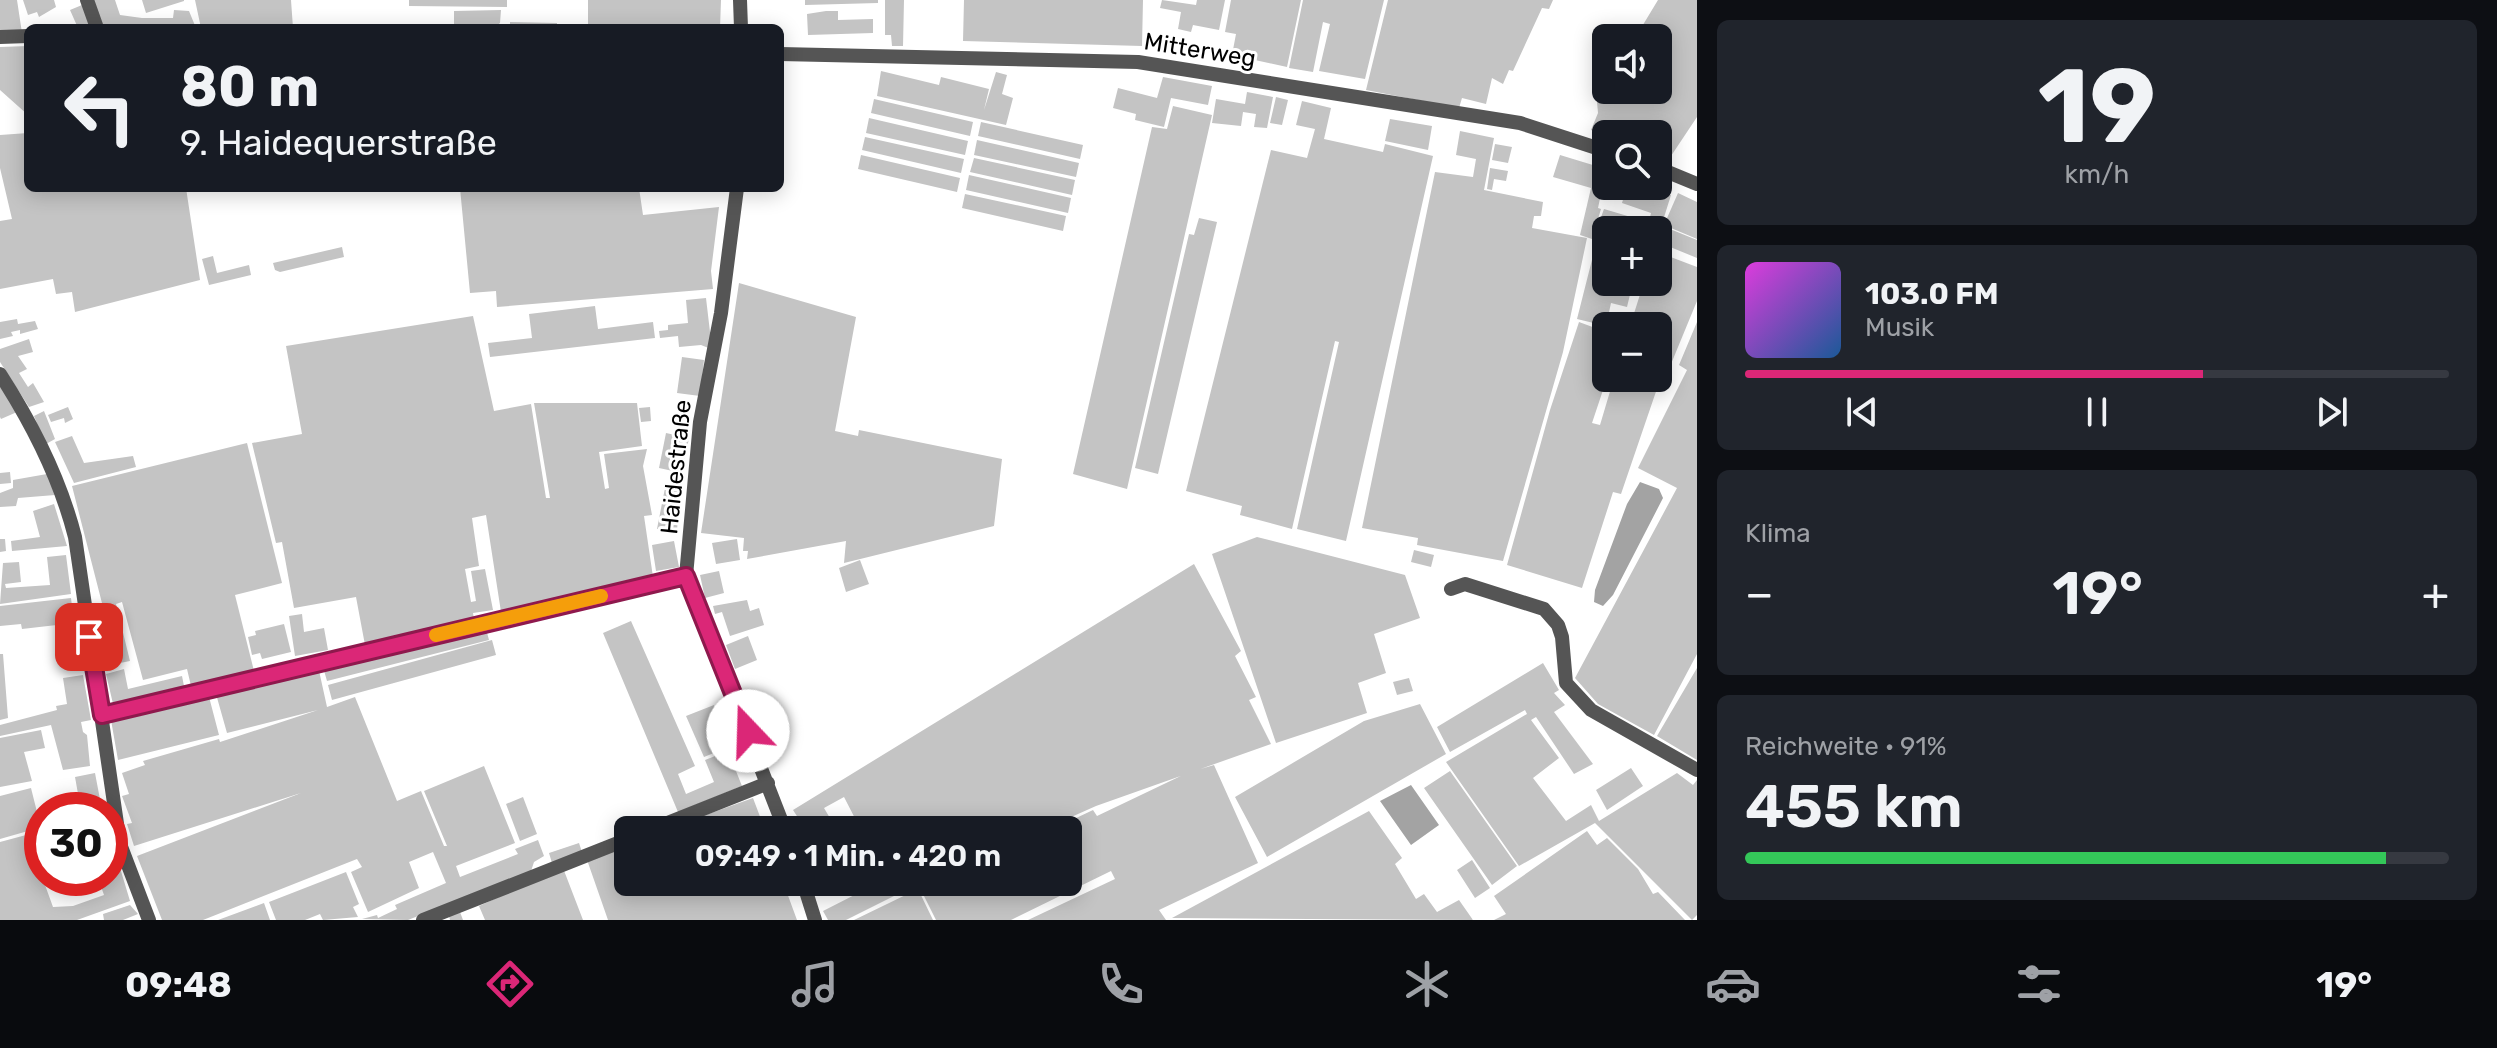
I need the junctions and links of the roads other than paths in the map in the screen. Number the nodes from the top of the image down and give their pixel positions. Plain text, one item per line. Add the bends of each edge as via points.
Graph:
1 (87, 0) edge
2 (740, 0) edge
3 (96, 24) edge
4 (741, 24) edge
5 (24, 36) edge
6 (0, 37) edge
7 (784, 54) edge
8 (1592, 146) edge
9 (1672, 174) edge
10 (1697, 184) edge
11 (736, 192) edge
12 (0, 374) edge
13 (686, 576) junction
14 (1451, 589) dead end
15 (102, 715) junction
16 (1697, 770) edge
17 (768, 783) junction
18 (685, 816) edge
19 (780, 816) edge
20 (614, 845) edge
21 (807, 896) edge
22 (149, 920) edge
23 (423, 920) edge
24 (815, 920) edge

1 - 3 street
2 - 4 street
5 - 6 street
7 - 8 street, Mitterweg via 1138,62 1520,123
9 - 10 street
11 - 13 street, Haidestraße via 700,422
12 - 15 street via 27,416 65,497
13 - 15 street
13 - 17 street, Haidestraße
14 - 16 street via 1465,584 1544,609 1558,625 1566,683 1578,698
15 - 22 street via 120,844
17 - 18 street
17 - 19 street, Haidestraße
20 - 23 street
21 - 24 street

